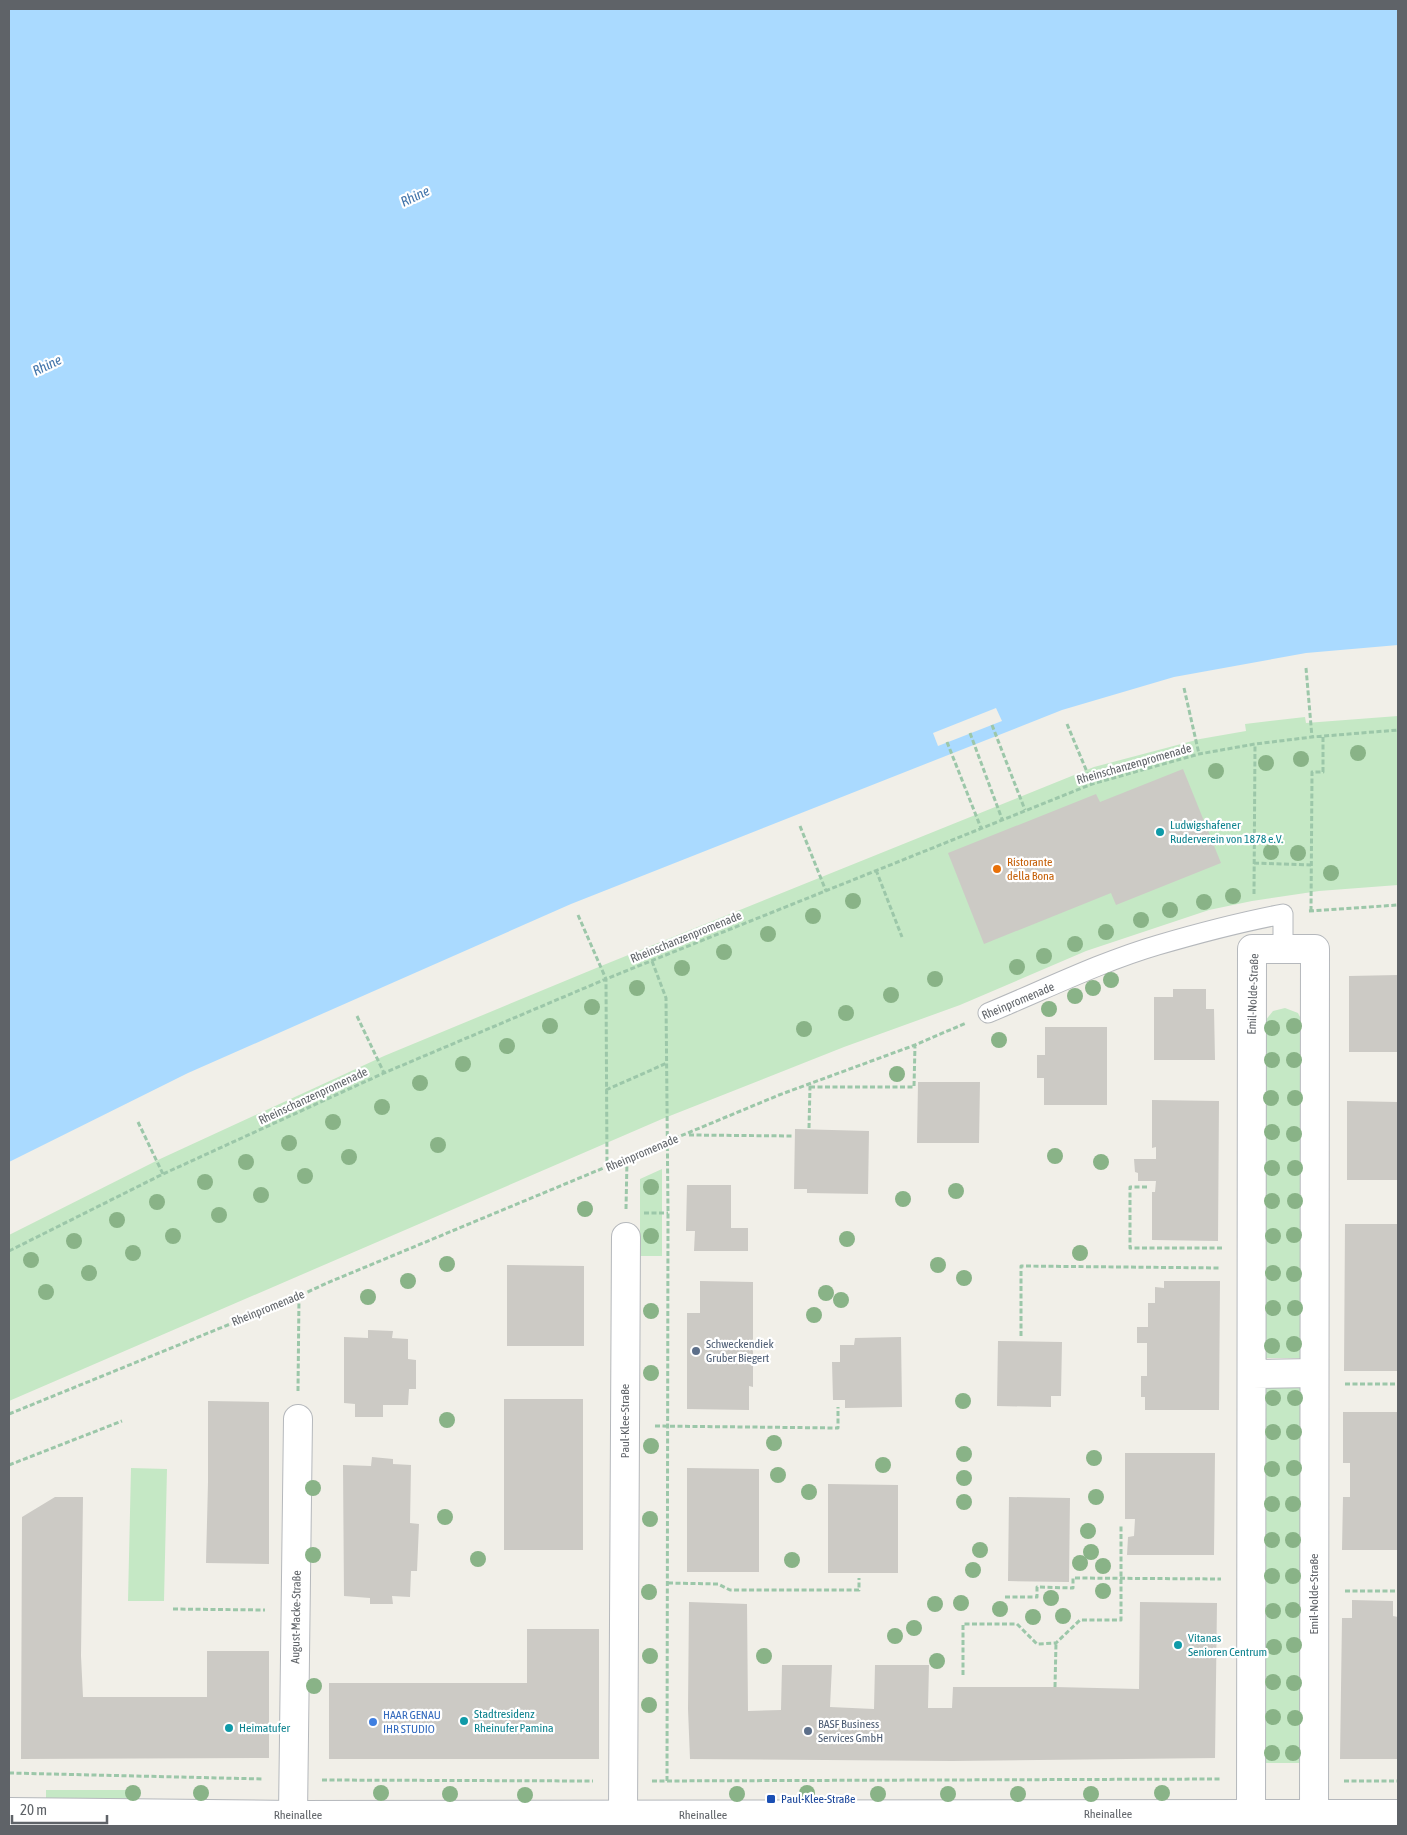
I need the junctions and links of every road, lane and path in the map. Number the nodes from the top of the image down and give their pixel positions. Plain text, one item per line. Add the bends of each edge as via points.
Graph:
1 (1306, 668) dead end
2 (1184, 688) dead end
3 (1067, 724) dead end
4 (992, 725) dead end
5 (1398, 730) edge
6 (970, 733) dead end
7 (1323, 736) junction
8 (1312, 737) junction
9 (947, 742) dead end
10 (1254, 744) junction
11 (1198, 754) junction
12 (1092, 784) junction
13 (1025, 810) junction
14 (1002, 819) junction
15 (800, 826) dead end
16 (981, 828) junction
17 (1254, 863) junction
18 (1311, 865) junction
19 (876, 870) junction
20 (826, 891) junction
21 (1398, 905) edge
22 (1311, 911) junction
23 (1283, 914) junction
24 (578, 915) dead end
25 (1254, 920) junction
26 (902, 937) dead end
27 (1283, 949) junction
28 (652, 961) junction
29 (606, 979) junction
30 (988, 1013) joint
31 (357, 1016) dead end
32 (915, 1045) junction
33 (667, 1063) junction
34 (384, 1073) junction
35 (810, 1086) junction
36 (606, 1090) junction
37 (138, 1122) dead end
38 (809, 1128) dead end
39 (686, 1134) junction
40 (793, 1136) dead end
41 (668, 1142) junction
42 (627, 1160) junction
43 (607, 1168) junction
44 (164, 1174) junction
45 (1147, 1187) dead end
46 (626, 1237) joint
47 (9, 1251) edge
48 (1252, 1258) junction
49 (299, 1296) junction
50 (1021, 1336) dead end
51 (1252, 1374) junction
52 (1314, 1378) junction
53 (1398, 1384) edge
54 (838, 1407) dead end
55 (9, 1414) edge
56 (298, 1419) joint
57 (122, 1421) dead end
58 (625, 1423) junction
59 (668, 1427) junction
60 (9, 1465) edge
61 (1121, 1526) dead end
62 (859, 1578) dead end
63 (1122, 1578) junction
64 (1252, 1579) junction
65 (668, 1583) junction
66 (1314, 1591) junction
67 (1398, 1591) edge
68 (1005, 1597) dead end
69 (174, 1609) dead end
70 (258, 1610) dead end
71 (1056, 1643) junction
72 (963, 1674) dead end
73 (1055, 1687) dead end
74 (9, 1773) edge
75 (1252, 1779) junction
76 (294, 1780) junction
77 (1314, 1780) junction
78 (623, 1781) junction
79 (1398, 1781) edge
80 (667, 1782) junction
81 (9, 1812) edge
82 (1398, 1814) edge
83 (293, 1815) junction
84 (623, 1815) junction
85 (1251, 1820) edge
86 (1314, 1820) edge

1 - 8 path
2 - 11 path
3 - 12 path
4 - 13 path
5 - 7 path, Rheinschanzenpromenade
6 - 14 path
7 - 8 path, Rheinschanzenpromenade
7 - 18 path via 1323,772 1312,772
8 - 10 path, Rheinschanzenpromenade
9 - 16 path
10 - 11 path, Rheinschanzenpromenade
10 - 17 path
11 - 12 path, Rheinschanzenpromenade
12 - 13 path, Rheinschanzenpromenade
13 - 14 path, Rheinschanzenpromenade
14 - 16 path, Rheinschanzenpromenade
15 - 20 path
16 - 19 path, Rheinschanzenpromenade
17 - 18 path
17 - 25 path
18 - 22 path
19 - 20 path, Rheinschanzenpromenade
19 - 26 path
20 - 28 path, Rheinschanzenpromenade
21 - 22 path
22 - 23 path
23 - 25 lane, Rheinpromenade
23 - 27 lane
24 - 29 path
25 - 30 lane, Rheinpromenade via 1157,945
27 - 48 street, Emil-Nolde-Straße via 1252,949
27 - 52 street, Emil-Nolde-Straße via 1315,949
28 - 29 path, Rheinschanzenpromenade
28 - 33 path via 666,998
29 - 34 path, Rheinschanzenpromenade
29 - 36 path
30 - 32 path, Rheinpromenade
31 - 34 path
32 - 35 path, Rheinpromenade
32 - 35 path via 914,1087
33 - 36 path
33 - 41 path
34 - 44 path, Rheinschanzenpromenade
35 - 38 path
35 - 39 path, Rheinpromenade
36 - 43 path
37 - 44 path
39 - 40 path
39 - 41 path, Rheinpromenade
41 - 42 path, Rheinpromenade
41 - 59 path
42 - 43 path, Rheinpromenade
42 - 46 path
43 - 49 path, Rheinpromenade
44 - 47 path, Rheinschanzenpromenade
45 - 48 path via 1130,1187 1130,1248
46 - 58 street, Paul-Klee-Straße
48 - 50 path via 1021,1266
48 - 51 street, Emil-Nolde-Straße
49 - 55 path, Rheinpromenade
49 - 56 path
51 - 52 street
51 - 64 street, Emil-Nolde-Straße
52 - 53 path
52 - 66 street, Emil-Nolde-Straße
54 - 59 path via 838,1428
56 - 76 street, August-Macke-Straße
57 - 60 path
58 - 59 path
58 - 78 street, Paul-Klee-Straße
59 - 65 path
61 - 63 path
62 - 65 path via 859,1590 730,1590 718,1584
63 - 64 path
63 - 68 path via 1073,1578 1073,1588 1037,1587 1037,1597
63 - 71 path via 1121,1620 1080,1620
64 - 75 street, Emil-Nolde-Straße
65 - 80 path
66 - 67 path
66 - 77 street, Emil-Nolde-Straße
69 - 70 path
71 - 72 path via 1037,1644 1017,1624 963,1624
71 - 73 path
74 - 76 path
75 - 80 path
75 - 85 street, Emil-Nolde-Straße
76 - 78 path
76 - 83 street, August-Macke-Straße
77 - 79 path
77 - 86 street, Emil-Nolde-Straße
78 - 80 path
78 - 84 street, Paul-Klee-Straße
81 - 83 street, Rheinallee
82 - 86 street, Rheinallee
83 - 84 street, Rheinallee
84 - 85 street, Rheinallee
85 - 86 street, Rheinallee

